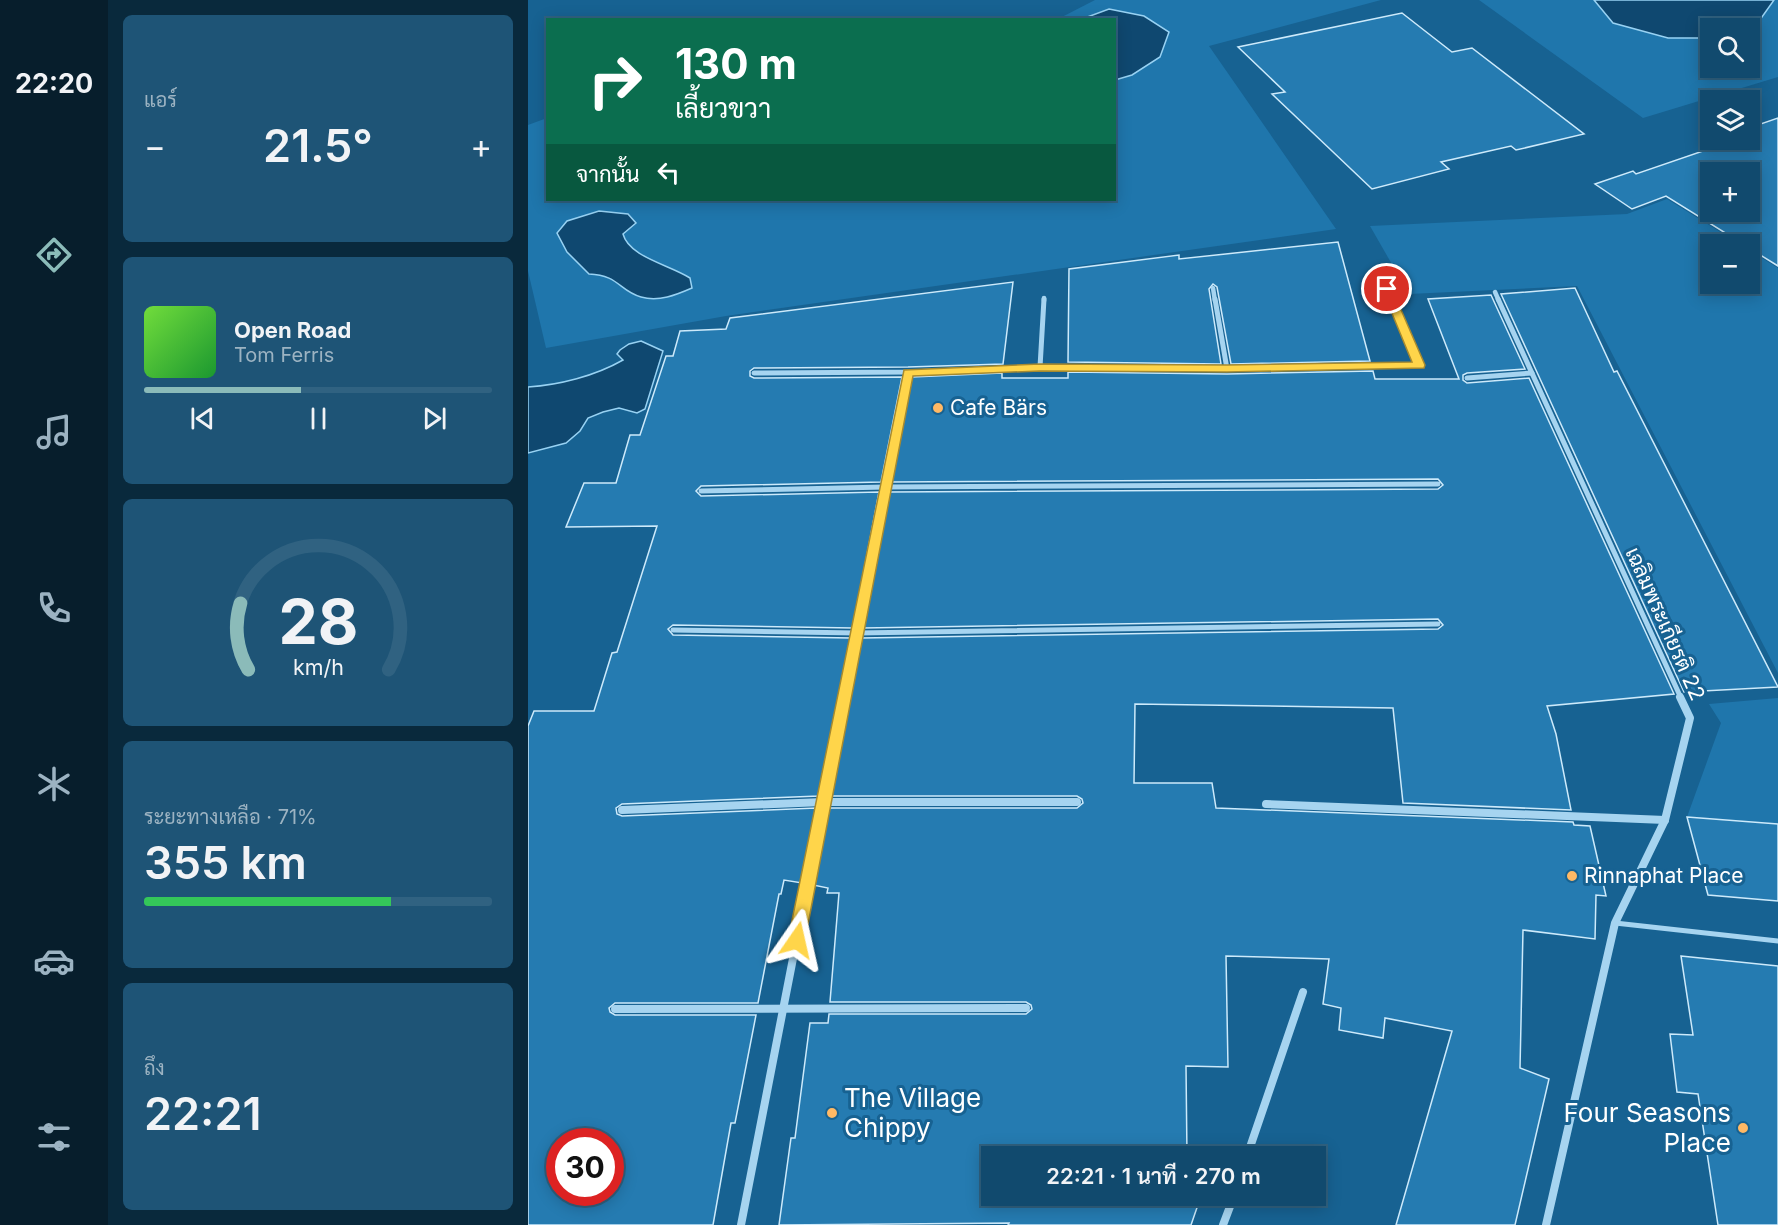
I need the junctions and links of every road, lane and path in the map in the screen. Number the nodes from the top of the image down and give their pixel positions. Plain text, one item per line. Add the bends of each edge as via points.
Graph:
1 (1213, 288) dead end
2 (1387, 289) dead end
3 (1495, 292) dead end
4 (1044, 298) dead end
5 (1040, 367) junction
6 (1227, 369) junction
7 (908, 372) junction
8 (754, 373) dead end
9 (1532, 373) junction
10 (1467, 378) dead end
11 (1438, 484) dead end
12 (885, 487) junction
13 (701, 490) dead end
14 (1438, 624) dead end
15 (673, 630) dead end
16 (857, 633) junction
17 (824, 802) junction
18 (1077, 802) dead end
19 (1266, 804) dead end
20 (622, 810) dead end
21 (1665, 820) junction
22 (1615, 922) junction
23 (1778, 941) edge
24 (1304, 992) dead end
25 (1026, 1008) dead end
26 (615, 1009) dead end
27 (783, 1010) junction
28 (1250, 1146) edge
29 (1230, 1206) edge
30 (741, 1225) edge
31 (1223, 1225) edge
32 (1546, 1225) edge

1 - 6 street
2 - 6 street via 1420,365
3 - 9 street, เฉลิมพระเกียรติ 22
4 - 5 street
5 - 6 street
5 - 7 street
7 - 8 street
7 - 12 street
9 - 10 street
9 - 21 street, เฉลิมพระเกียรติ 22 via 1689,718
11 - 12 street
12 - 13 street
12 - 16 street
14 - 16 street
15 - 16 street
16 - 17 street
17 - 18 street
17 - 20 street
17 - 27 street
19 - 21 street
21 - 22 street, เฉลิมพระเกียรติ 22
22 - 23 lane
22 - 32 street, เฉลิมพระเกียรติ 22
24 - 28 street
25 - 27 street
26 - 27 street
27 - 30 street
29 - 31 street

